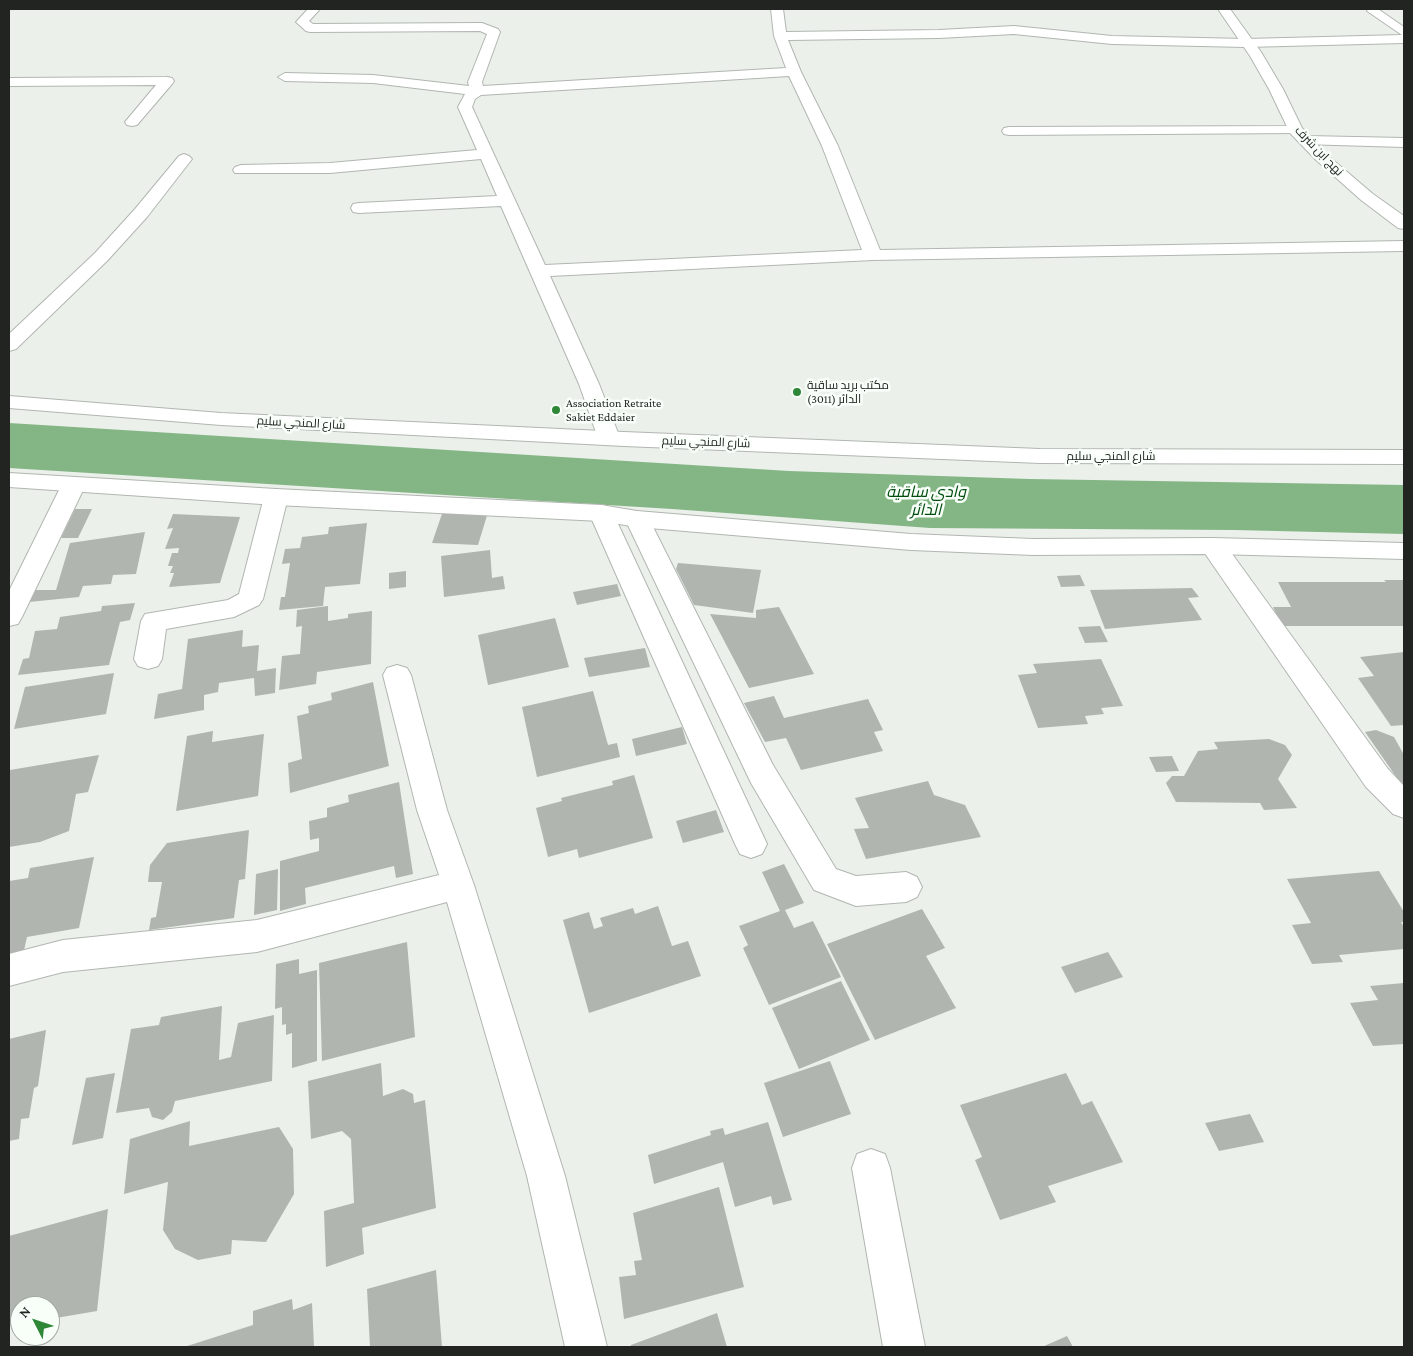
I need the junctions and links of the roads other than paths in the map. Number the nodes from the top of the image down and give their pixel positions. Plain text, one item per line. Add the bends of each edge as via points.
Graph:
1 (314, 9) edge
2 (777, 9) edge
3 (1218, 9) edge
4 (1224, 9) edge
5 (1373, 11) dead end
6 (1404, 32) edge
7 (780, 36) junction
8 (1404, 39) edge
9 (1246, 43) junction
10 (794, 72) junction
11 (285, 77) dead end
12 (9, 82) edge
13 (478, 91) junction
14 (132, 122) dead end
15 (1009, 131) dead end
16 (1300, 135) junction
17 (1404, 143) edge
18 (485, 154) junction
19 (184, 159) dead end
20 (240, 170) dead end
21 (506, 202) junction
22 (359, 208) dead end
23 (1404, 224) edge
24 (1404, 246) edge
25 (873, 255) junction
26 (539, 271) junction
27 (9, 345) edge
28 (9, 402) edge
29 (609, 438) junction
30 (1404, 457) edge
31 (9, 480) edge
32 (74, 484) junction
33 (276, 497) junction
34 (601, 513) junction
35 (637, 519) junction
36 (1212, 546) junction
37 (1404, 551) edge
38 (9, 618) edge
39 (148, 659) dead end
40 (397, 674) dead end
41 (1404, 805) edge
42 (751, 844) dead end
43 (458, 885) junction
44 (906, 887) dead end
45 (9, 970) edge
46 (871, 1168) dead end
47 (586, 1347) edge
48 (904, 1347) edge

1 - 13 street via 302,22 310,28 482,26 494,32 475,82
2 - 7 street
3 - 4 street
4 - 9 street, نهج ابن شرف
5 - 6 street
7 - 9 street via 1014,30 1095,40
7 - 10 street
8 - 9 street
9 - 16 street, نهج ابن شرف via 1276,89
10 - 13 street
10 - 25 street via 830,146
11 - 13 street via 373,79
12 - 14 street via 167,81
13 - 18 street via 469,97 465,107
15 - 16 street
16 - 17 street
16 - 23 street, نهج ابن شرف via 1367,197
18 - 20 street via 330,168
18 - 21 street
19 - 27 street via 101,257
21 - 22 street
21 - 26 street
24 - 25 street
25 - 26 street
26 - 29 street
28 - 29 street, شارع المنجي سليم via 221,418
29 - 30 street, شارع المنجي سليم via 1040,456
31 - 32 street
32 - 33 street
32 - 38 street
33 - 34 street
33 - 39 street via 250,599 234,608 154,621
34 - 35 street
34 - 42 street
35 - 36 street via 930,543 1033,547
35 - 44 street via 762,774 825,880 856,891
36 - 37 street
36 - 41 street via 1377,778
40 - 43 street via 432,810
43 - 45 street via 257,936 63,956
43 - 47 street via 546,1176
46 - 48 street

